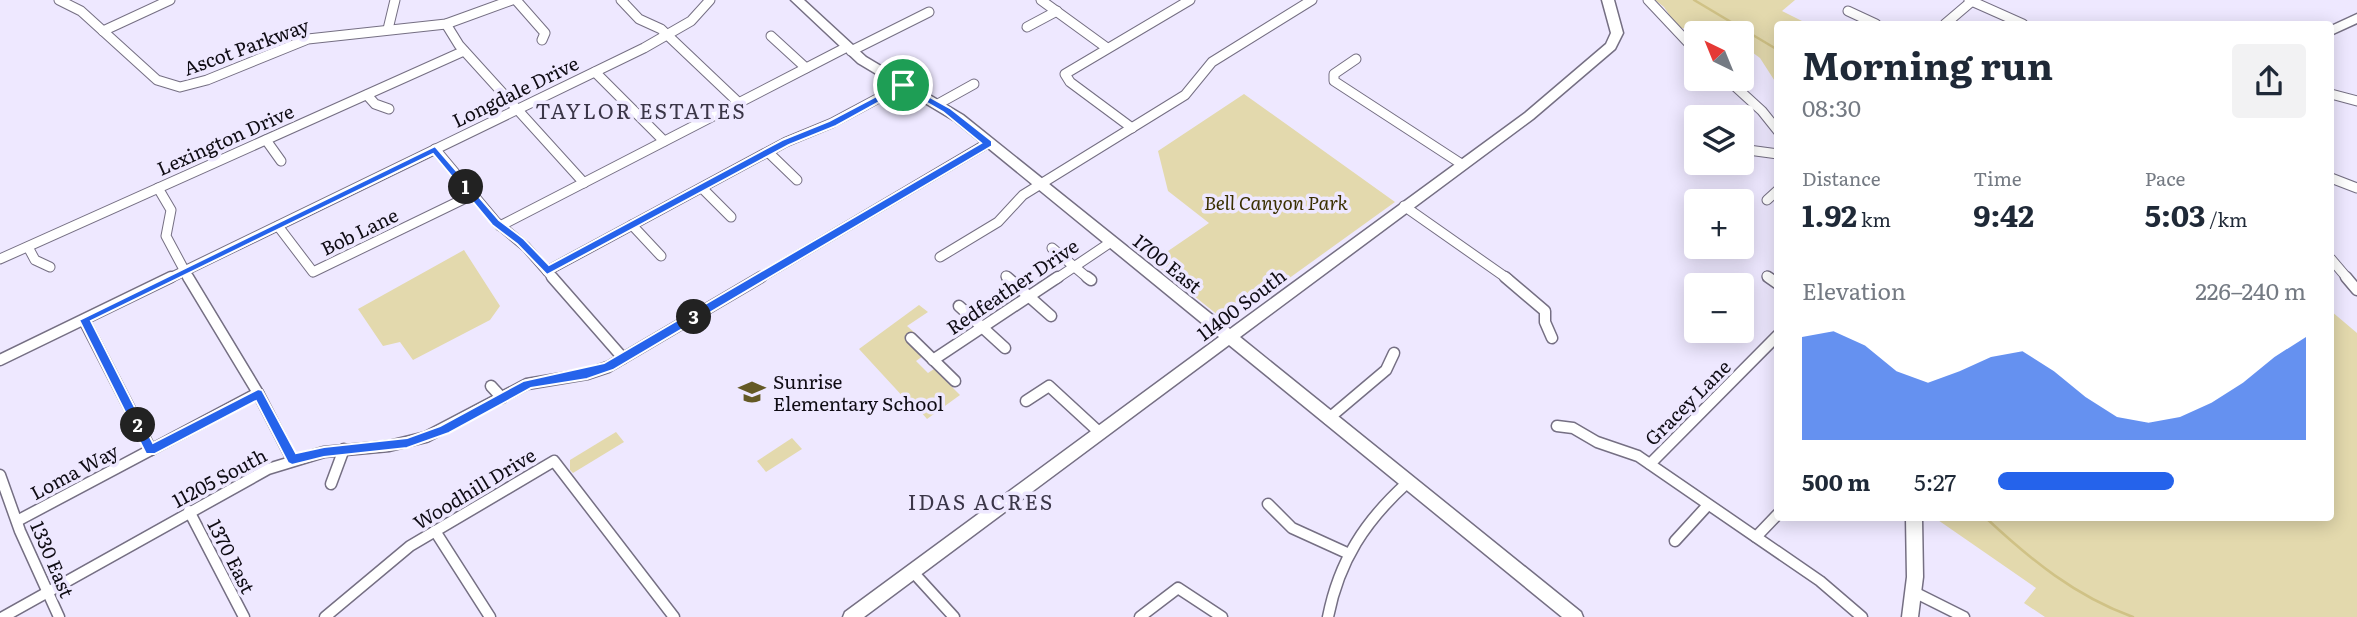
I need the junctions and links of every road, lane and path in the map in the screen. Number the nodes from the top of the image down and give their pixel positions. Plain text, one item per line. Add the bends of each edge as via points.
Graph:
1 (59, 0) edge
2 (170, 0) edge
3 (395, 0) edge
4 (514, 0) edge
5 (621, 0) edge
6 (710, 0) edge
7 (797, 0) edge
8 (1041, 0) edge
9 (1170, 0) edge
10 (1190, 0) edge
11 (1312, 0) edge
12 (1608, 0) edge
13 (1648, 0) edge
14 (1971, 1) edge
15 (1179, 6) junction
16 (1056, 11) junction
17 (1848, 11) dead end
18 (929, 12) dead end
19 (2357, 18) edge
20 (1870, 21) edge
21 (1948, 21) edge
22 (2016, 21) edge
23 (446, 24) junction
24 (1027, 27) dead end
25 (388, 29) junction
26 (2334, 30) edge
27 (103, 31) junction
28 (667, 35) junction
29 (771, 36) dead end
30 (1684, 38) edge
31 (542, 40) dead end
32 (1107, 48) junction
33 (849, 49) junction
34 (464, 51) junction
35 (1356, 59) dead end
36 (806, 68) junction
37 (595, 72) junction
38 (974, 84) dead end
39 (903, 85) junction
40 (1740, 91) edge
41 (367, 95) junction
42 (2334, 95) edge
43 (2357, 101) edge
44 (739, 103) junction
45 (939, 104) junction
46 (389, 109) dead end
47 (518, 109) junction
48 (1774, 126) edge
49 (1132, 128) junction
50 (266, 140) junction
51 (664, 141) junction
52 (988, 144) junction
53 (435, 149) junction
54 (1754, 151) edge
55 (768, 152) junction
56 (1774, 153) edge
57 (281, 161) dead end
58 (1463, 165) junction
59 (2334, 179) edge
60 (797, 180) dead end
61 (584, 183) junction
62 (1039, 185) junction
63 (158, 188) junction
64 (702, 188) junction
65 (2357, 188) edge
66 (1774, 194) edge
67 (472, 195) junction
68 (1767, 200) dead end
69 (1405, 206) junction
70 (730, 217) dead end
71 (632, 225) junction
72 (278, 226) junction
73 (500, 226) junction
74 (1111, 242) junction
75 (28, 247) junction
76 (1052, 248) dead end
77 (661, 256) dead end
78 (940, 257) dead end
79 (0, 260) edge
80 (2334, 263) edge
81 (1074, 266) junction
82 (51, 267) dead end
83 (547, 271) junction
84 (184, 272) junction
85 (1006, 276) dead end
86 (1767, 276) dead end
87 (1090, 280) dead end
88 (1774, 281) edge
89 (2357, 290) edge
90 (1029, 296) junction
91 (959, 306) dead end
92 (1051, 316) dead end
93 (84, 320) junction
94 (982, 327) junction
95 (1229, 337) junction
96 (911, 338) dead end
97 (1552, 338) dead end
98 (1774, 339) edge
99 (1004, 348) dead end
100 (1394, 353) dead end
101 (623, 359) junction
102 (0, 360) edge
103 (933, 360) junction
104 (955, 382) dead end
105 (491, 386) dead end
106 (258, 394) junction
107 (502, 398) junction
108 (1026, 401) dead end
109 (1328, 419) junction
110 (1557, 426) dead end
111 (1099, 432) junction
112 (344, 449) junction
113 (151, 450) junction
114 (292, 459) junction
115 (1650, 464) junction
116 (0, 475) edge
117 (331, 484) dead end
118 (1407, 484) junction
119 (1268, 505) dead end
120 (1707, 506) junction
121 (189, 511) junction
122 (1774, 518) edge
123 (17, 521) junction
124 (1914, 521) edge
125 (435, 531) junction
126 (1756, 537) junction
127 (1675, 541) dead end
128 (1347, 554) junction
129 (912, 571) junction
130 (47, 591) junction
131 (1914, 592) junction
132 (3, 617) edge
133 (59, 617) edge
134 (244, 617) edge
135 (324, 617) edge
136 (490, 617) edge
137 (674, 617) edge
138 (851, 617) edge
139 (954, 617) edge
140 (1140, 617) edge
141 (1222, 617) edge
142 (1328, 617) edge
143 (1575, 617) edge
144 (1862, 617) edge
145 (1910, 617) edge
146 (1964, 617) edge

1 - 27 street, Ascot Parkway via 75,6
2 - 27 street
3 - 25 street
4 - 23 street, Ascot Parkway
4 - 31 street via 541,26
5 - 28 street via 639,19
6 - 28 street, Longdale Drive via 700,15
7 - 33 main road, 1700 East
8 - 16 street
9 - 15 street
10 - 15 street
11 - 49 street via 1212,62 1185,94
12 - 58 main road, 11400 South via 1617,33 1611,46 1530,116
13 - 30 street
14 - 21 street
14 - 22 street
15 - 32 street
16 - 24 street
16 - 32 street
17 - 20 street
18 - 33 street
19 - 26 main road
23 - 25 street, Ascot Parkway
23 - 34 street
25 - 27 street, Ascot Parkway via 308,38 198,83 180,86 157,79
28 - 37 street, Longdale Drive
28 - 44 street
29 - 36 street
32 - 49 street via 1065,74
33 - 36 street
33 - 39 main road, 1700 East
34 - 41 street, Lexington Drive
34 - 47 street
35 - 58 street via 1334,74 1334,81
36 - 44 street
37 - 47 street, Longdale Drive
37 - 51 street
38 - 45 street
39 - 45 main road, 1700 East
39 - 55 street
40 - 48 street
41 - 46 street
41 - 50 street, Lexington Drive
42 - 43 street
44 - 51 street
45 - 52 main road, 1700 East
47 - 53 street, Longdale Drive
47 - 61 street
49 - 62 street
50 - 57 street
50 - 63 street, Lexington Drive
51 - 61 street
52 - 62 main road, 1700 East
52 - 101 street, 11205 South
53 - 67 street
53 - 72 street, Longdale Drive
54 - 56 street
55 - 60 street
55 - 64 street
58 - 69 main road, 11400 South
59 - 65 street
61 - 73 street
62 - 74 main road, 1700 East
62 - 78 street via 1018,199 998,222
63 - 75 street, Lexington Drive
63 - 84 street via 171,210 167,242
64 - 70 street
64 - 71 street
66 - 68 street
67 - 72 street, Bob Lane via 313,272
67 - 73 street
69 - 95 main road, 11400 South
69 - 97 street via 1525,291 1545,311
71 - 77 street
71 - 83 street
72 - 84 street, Longdale Drive
73 - 83 street
74 - 81 street, Redfeather Drive
74 - 95 main road, 1700 East
75 - 79 street, Lexington Drive
75 - 82 street via 35,260
76 - 81 street
80 - 89 street
81 - 87 street
81 - 90 street, Redfeather Drive
83 - 101 street
84 - 93 street, Longdale Drive
84 - 106 street
85 - 90 street
86 - 88 street
90 - 92 street
90 - 94 street, Redfeather Drive
91 - 94 street
93 - 102 street, Longdale Drive
93 - 113 street
94 - 99 street
94 - 103 street, Redfeather Drive
95 - 109 main road, 1700 East
95 - 111 main road, 11400 South
96 - 103 street
98 - 115 street, Gracey Lane
100 - 109 street via 1386,370
101 - 107 street, 11205 South via 587,374 536,381
103 - 104 street
105 - 107 street
106 - 113 street, Loma Way
106 - 114 street
107 - 112 street, 11205 South via 426,437 389,446
108 - 111 street via 1049,386
109 - 118 main road, 1700 East
110 - 115 street via 1573,428
111 - 129 main road, 11400 South
112 - 114 street, 11205 South
112 - 117 street
113 - 123 street, Loma Way
114 - 121 street, 11205 South
115 - 120 street
116 - 123 street, 1330 East
118 - 128 street via 1368,521
118 - 143 main road, 1700 East
119 - 128 street via 1286,525
120 - 126 street
120 - 127 street
121 - 130 street, 11205 South
121 - 134 street, 1370 East
122 - 126 street
123 - 130 street, 1330 East
124 - 131 main road
125 - 135 street, Woodhill Drive via 396,556
125 - 136 street
125 - 137 street, Woodhill Drive via 554,461
126 - 144 street
128 - 142 street
129 - 138 main road, 11400 South
129 - 139 street
130 - 132 street, 11205 South
130 - 133 street, 1330 East
131 - 145 main road
131 - 146 street
140 - 141 street via 1178,588

